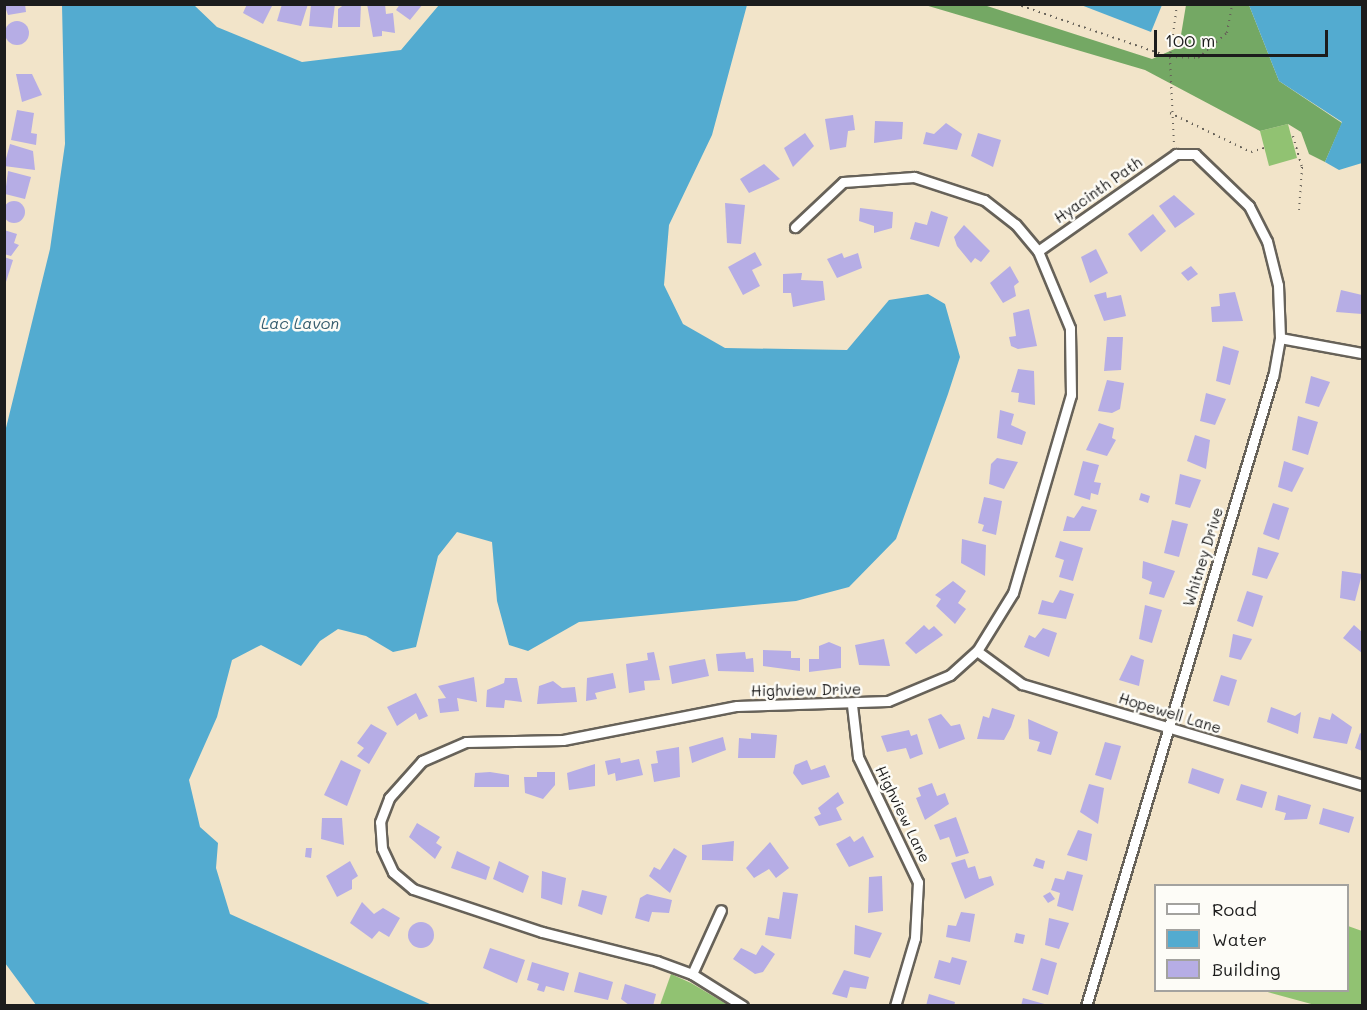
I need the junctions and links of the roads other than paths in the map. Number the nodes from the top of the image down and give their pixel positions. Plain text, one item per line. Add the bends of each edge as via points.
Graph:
1 (1176, 154) joint
2 (795, 227) dead end
3 (1038, 251) junction
4 (1280, 338) junction
5 (1362, 353) edge
6 (977, 651) junction
7 (852, 705) junction
8 (1167, 728) junction
9 (1362, 785) edge
10 (721, 910) dead end
11 (692, 974) junction
12 (743, 1005) edge
13 (895, 1005) edge
14 (1086, 1005) edge

1 - 3 street, Hyacinth Path
1 - 4 street, Whitney Drive via 1196,154 1214,167 1249,206 1267,241 1278,285
2 - 3 street, Highview Drive via 843,182 914,177 984,200 1015,224
3 - 6 street, Highview Drive via 1070,328 1071,395 1014,593
4 - 5 street
4 - 8 street, Whitney Drive
6 - 7 street, Highview Drive via 920,691
6 - 8 street, Hopewell Lane via 1022,684
7 - 11 street, Highview Drive via 737,706 563,740 466,742 422,761 389,798 380,822 382,848 393,872 413,889
7 - 13 street, Highview Lane via 858,757 918,882 915,938
8 - 9 street, Hopewell Lane
8 - 14 street, Whitney Drive
10 - 11 street
11 - 12 street, Highview Drive

